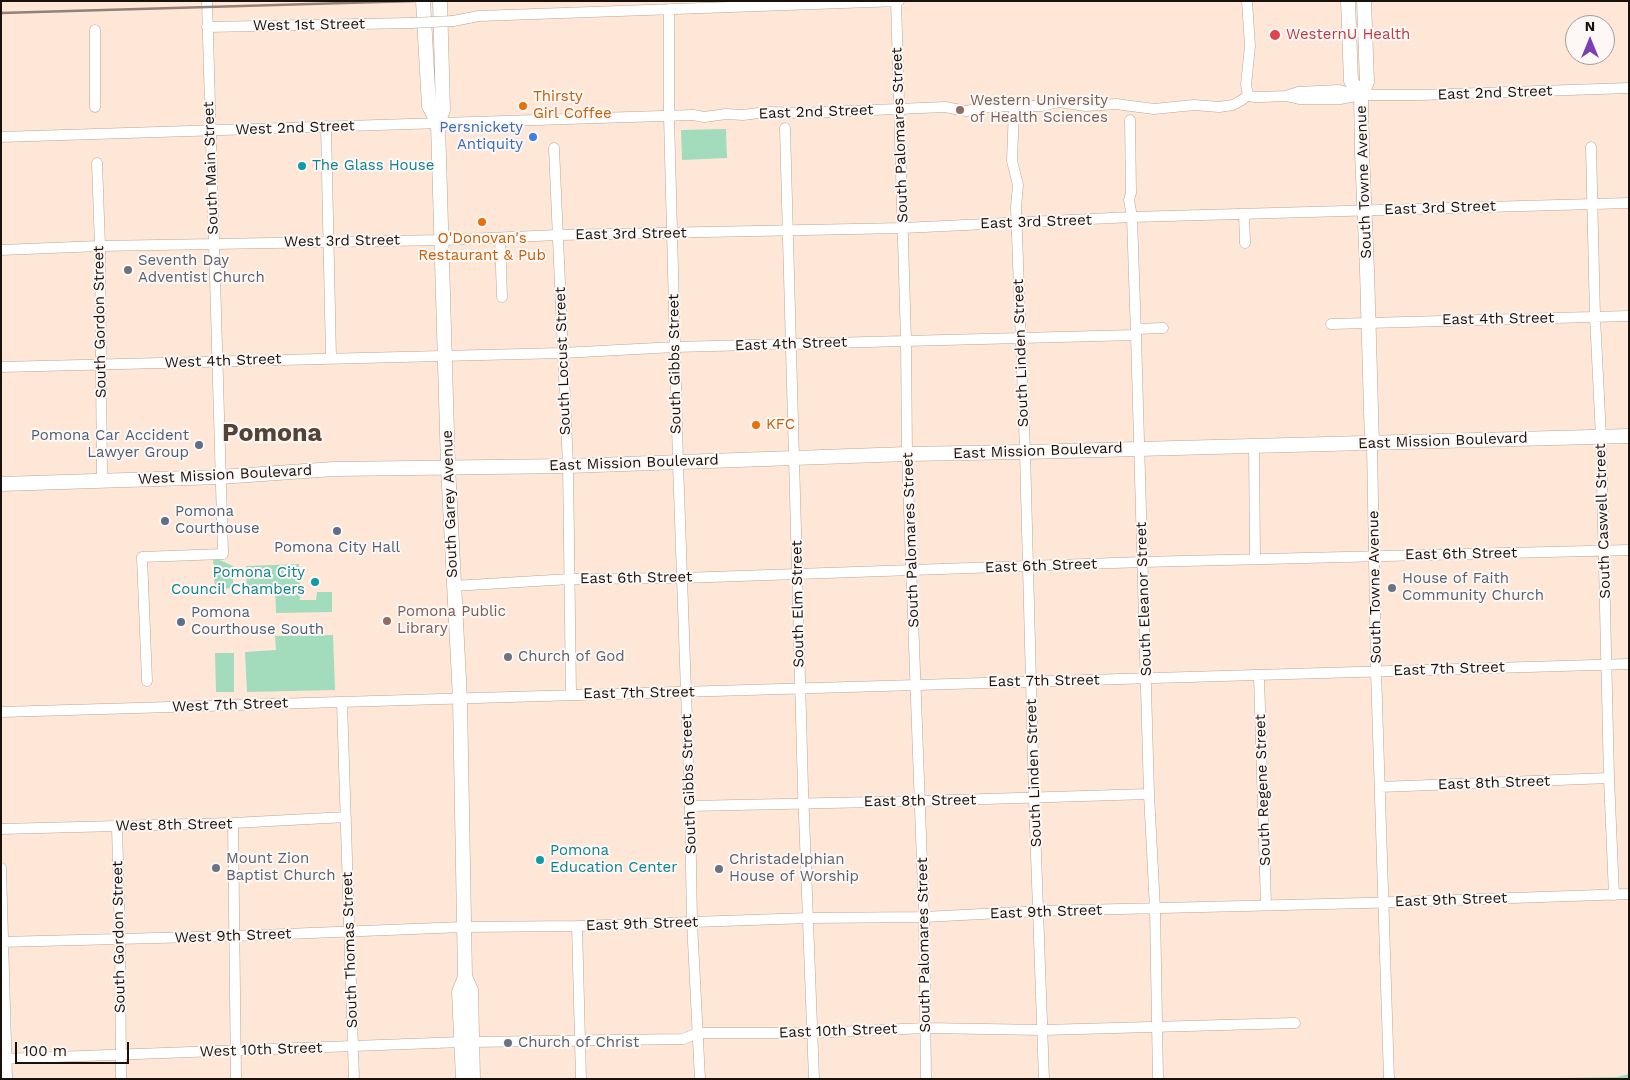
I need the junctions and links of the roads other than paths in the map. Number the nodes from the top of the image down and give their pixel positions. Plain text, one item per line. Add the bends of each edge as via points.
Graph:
1 (207, 1) edge
2 (423, 1) edge
3 (440, 1) edge
4 (897, 1) edge
5 (1247, 1) edge
6 (1348, 1) edge
7 (1364, 1) edge
8 (669, 9) junction
9 (207, 27) junction
10 (95, 30) dead end
11 (1629, 88) edge
12 (1248, 95) junction
13 (1361, 95) junction
14 (95, 107) dead end
15 (1014, 108) junction
16 (899, 110) junction
17 (669, 116) junction
18 (1130, 120) dead end
19 (438, 123) junction
20 (326, 126) junction
21 (785, 128) dead end
22 (209, 131) junction
23 (1, 137) edge
24 (1591, 147) dead end
25 (554, 148) dead end
26 (97, 163) dead end
27 (1629, 203) edge
28 (1592, 204) junction
29 (1364, 211) junction
30 (1244, 214) junction
31 (1132, 217) junction
32 (1017, 221) junction
33 (903, 228) junction
34 (789, 230) junction
35 (672, 232) junction
36 (558, 235) junction
37 (500, 238) junction
38 (443, 240) junction
39 (327, 241) junction
40 (1245, 243) dead end
41 (213, 244) junction
42 (100, 246) junction
43 (1, 250) edge
44 (502, 297) dead end
45 (1629, 316) edge
46 (1595, 317) junction
47 (1368, 322) junction
48 (1331, 324) dead end
49 (1163, 328) dead end
50 (1136, 332) junction
51 (1020, 338) junction
52 (906, 341) junction
53 (791, 344) junction
54 (675, 347) junction
55 (562, 353) junction
56 (445, 355) junction
57 (330, 358) junction
58 (217, 361) junction
59 (101, 364) junction
60 (1, 367) edge
61 (1629, 436) edge
62 (1601, 437) junction
63 (1372, 444) junction
64 (1254, 445) junction
65 (1139, 448) junction
66 (1025, 452) junction
67 (907, 454) junction
68 (794, 458) junction
69 (678, 463) junction
70 (568, 466) junction
71 (448, 467) junction
72 (220, 477) junction
73 (102, 481) junction
74 (1, 484) edge
75 (1603, 550) junction
76 (1629, 550) edge
77 (1375, 556) junction
78 (1255, 560) junction
79 (1143, 562) junction
80 (1028, 566) junction
81 (911, 570) junction
82 (798, 574) junction
83 (682, 578) junction
84 (570, 579) junction
85 (453, 586) junction
86 (1607, 664) junction
87 (1629, 664) edge
88 (1376, 671) junction
89 (1259, 676) junction
90 (1147, 678) junction
91 (147, 680) dead end
92 (1031, 681) junction
93 (916, 684) junction
94 (800, 689) junction
95 (685, 692) junction
96 (571, 694) junction
97 (460, 699) junction
98 (342, 702) junction
99 (1, 712) edge
100 (1609, 778) junction
101 (1380, 788) junction
102 (1149, 794) junction
103 (1034, 798) junction
104 (921, 801) junction
105 (803, 803) junction
106 (690, 806) junction
107 (346, 817) junction
108 (234, 823) junction
109 (117, 826) junction
110 (1, 829) edge
111 (1, 868) edge
112 (1629, 894) edge
113 (1614, 895) junction
114 (1384, 903) junction
115 (1266, 905) junction
116 (1155, 909) junction
117 (1039, 911) junction
118 (924, 917) junction
119 (809, 918) junction
120 (692, 922) junction
121 (577, 926) junction
122 (464, 927) junction
123 (349, 932) junction
124 (234, 936) junction
125 (120, 939) junction
126 (2, 942) edge
127 (1295, 1023) dead end
128 (1157, 1026) junction
129 (926, 1028) junction
130 (1042, 1030) junction
131 (698, 1033) junction
132 (812, 1033) junction
133 (580, 1041) junction
134 (467, 1042) junction
135 (352, 1047) junction
136 (234, 1050) junction
137 (120, 1056) junction
138 (4, 1059) edge
139 (7, 1079) edge
140 (121, 1079) edge
141 (236, 1079) edge
142 (354, 1079) edge
143 (463, 1079) edge
144 (474, 1079) edge
145 (581, 1079) edge
146 (700, 1079) edge
147 (814, 1079) edge
148 (926, 1079) edge
149 (1044, 1079) edge
150 (1158, 1079) edge
151 (1389, 1079) edge

1 - 9 street, South Main Street
2 - 19 main road, South Garey Avenue via 429,106
3 - 19 main road via 443,110
4 - 8 street, West 1st Street
4 - 16 street, South Palomares Street
5 - 12 street via 1250,46
6 - 13 main road via 1351,81
7 - 13 main road via 1367,82
8 - 9 street, West 1st Street, bridge via 479,16 410,23
8 - 17 street, South Gibbs Street
9 - 22 street, South Main Street
10 - 14 street
11 - 13 street, East 2nd Street via 1422,96
12 - 13 street, East 2nd Street via 1299,99
12 - 15 street, East 2nd Street via 1233,105 1219,107 1154,109 1059,102
13 - 29 main road, South Towne Avenue
15 - 16 street, East 2nd Street
15 - 32 street, South Linden Street via 1012,161 1018,185
16 - 17 street, East 2nd Street
16 - 33 street, South Palomares Street
17 - 19 street, East 2nd Street
17 - 35 street, South Gibbs Street
18 - 31 street, South Eleanor Street via 1131,193 1135,200
19 - 20 street, West 2nd Street
19 - 38 main road, South Garey Avenue
20 - 22 street, West 2nd Street
20 - 39 street
21 - 34 street, South Elm Street
22 - 23 street, West 2nd Street
22 - 41 street, South Main Street
24 - 28 street, South Caswell Street
25 - 36 street, South Locust Street
26 - 42 street, South Gordon Street
27 - 28 street, East 3rd Street
28 - 29 street, East 3rd Street
28 - 46 street, South Caswell Street
29 - 30 street, East 3rd Street
29 - 47 main road, South Towne Avenue
30 - 31 street, East 3rd Street
30 - 40 street
31 - 32 street, East 3rd Street
31 - 50 street, South Eleanor Street
32 - 33 street, East 3rd Street
32 - 51 street, South Linden Street
33 - 34 street, East 3rd Street
33 - 52 street, South Palomares Street
34 - 35 street, East 3rd Street
34 - 53 street, South Elm Street
35 - 36 street, East 3rd Street
35 - 54 street, South Gibbs Street
36 - 37 street, East 3rd Street
36 - 55 street, South Locust Street
37 - 38 street, East 3rd Street
37 - 44 street
38 - 39 street, West 3rd Street
38 - 56 main road, South Garey Avenue
39 - 41 street, West 3rd Street
39 - 57 street
41 - 42 street, West 3rd Street
41 - 58 street, South Main Street
42 - 43 street, West 3rd Street
42 - 59 street, South Gordon Street
45 - 46 street, East 4th Street
46 - 47 street, East 4th Street
46 - 62 street, South Caswell Street
47 - 48 street, East 4th Street
47 - 63 main road, South Towne Avenue
49 - 50 street, East 4th Street
50 - 51 street, East 4th Street
50 - 65 street, South Eleanor Street
51 - 52 street, East 4th Street
51 - 66 street, South Linden Street
52 - 53 street, East 4th Street
52 - 67 street, South Palomares Street
53 - 54 street, East 4th Street
53 - 68 street, South Elm Street
54 - 55 street, East 4th Street
54 - 69 street, South Gibbs Street
55 - 56 street, East 4th Street
55 - 70 street, South Locust Street
56 - 57 street, West 4th Street
56 - 71 main road, South Garey Avenue
57 - 58 street, West 4th Street
58 - 59 street, West 4th Street
58 - 72 street, South Main Street
59 - 60 street, West 4th Street
59 - 73 street, South Gordon Street
61 - 62 main road, East Mission Boulevard
62 - 63 main road, East Mission Boulevard
62 - 75 street, South Caswell Street
63 - 64 main road, East Mission Boulevard
63 - 77 street, South Towne Avenue
64 - 65 main road, East Mission Boulevard
64 - 78 street
65 - 66 main road, East Mission Boulevard
65 - 79 street, South Eleanor Street
66 - 67 main road, East Mission Boulevard
66 - 80 street, South Linden Street
67 - 68 main road, East Mission Boulevard
67 - 81 street, South Palomares Street
68 - 69 main road, East Mission Boulevard
68 - 82 street, South Elm Street
69 - 70 main road, East Mission Boulevard
69 - 83 street, South Gibbs Street
70 - 71 main road, East Mission Boulevard
70 - 84 street, South Locust Street
71 - 72 main road, West Mission Boulevard via 334,469
71 - 85 main road, South Garey Avenue
72 - 73 main road, West Mission Boulevard
72 - 91 street, South Main Street via 222,554 142,558
73 - 74 main road, West Mission Boulevard
75 - 76 street, East 6th Street
75 - 77 street, East 6th Street
75 - 86 street, South Caswell Street
77 - 78 street, East 6th Street
77 - 88 street, South Towne Avenue
78 - 79 street, East 6th Street
79 - 80 street, East 6th Street
79 - 90 street, South Eleanor Street
80 - 81 street, East 6th Street
80 - 92 street, South Linden Street
81 - 82 street, East 6th Street
81 - 93 street, South Palomares Street
82 - 83 street, East 6th Street
82 - 94 street, South Elm Street
83 - 84 street, East 6th Street
83 - 95 street, South Gibbs Street
84 - 85 street, East 6th Street
84 - 96 street, South Locust Street
85 - 97 main road, South Garey Avenue
86 - 87 street, East 7th Street
86 - 88 street, East 7th Street
86 - 100 street, South Caswell Street
88 - 89 street, East 7th Street
88 - 101 street, South Towne Avenue
89 - 90 street, East 7th Street
89 - 115 street, South Regene Street
90 - 92 street, East 7th Street
90 - 102 street, South Eleanor Street
92 - 93 street, East 7th Street
92 - 103 street, South Linden Street
93 - 94 street, East 7th Street
93 - 104 street, South Palomares Street
94 - 95 street, East 7th Street
94 - 105 street, South Elm Street
95 - 96 street, East 7th Street
95 - 106 street, South Gibbs Street
96 - 97 street, East 7th Street
97 - 98 street, West 7th Street
97 - 122 main road, South Garey Avenue
98 - 99 street, West 7th Street
98 - 107 street, South Thomas Street
100 - 101 street, East 8th Street
100 - 113 street, South Caswell Street
101 - 114 street, South Towne Avenue
102 - 103 street, East 8th Street
102 - 116 street, South Eleanor Street
103 - 104 street, East 8th Street
103 - 117 street, South Linden Street
104 - 105 street, East 8th Street
104 - 118 street, South Palomares Street
105 - 106 street, East 8th Street
105 - 119 street, South Elm Street
106 - 120 street, South Gibbs Street
107 - 108 street, West 8th Street
107 - 123 street, South Thomas Street
108 - 109 street, West 8th Street
108 - 124 street
109 - 110 street, West 8th Street
109 - 125 street, South Gordon Street
111 - 126 street
112 - 113 street, East 9th Street
113 - 114 street, East 9th Street
114 - 115 street, East 9th Street
114 - 151 street, South Towne Avenue
115 - 116 street, East 9th Street
116 - 117 street, East 9th Street
116 - 128 street, South Eleanor Street
117 - 118 street, East 9th Street
117 - 130 street, South Linden Street
118 - 119 street, East 9th Street
118 - 129 street, South Palomares Street
119 - 120 street, East 9th Street
119 - 132 street, South Elm Street
120 - 121 street, East 9th Street
120 - 131 street, South Gibbs Street
121 - 122 street, East 9th Street
121 - 133 street
122 - 123 street, West 9th Street
122 - 134 main road, South Garey Avenue via 465,978 471,990
123 - 124 street, West 9th Street
123 - 135 street, South Thomas Street
124 - 125 street, West 9th Street
124 - 136 street
125 - 126 street, West 9th Street
125 - 137 street, South Gordon Street
126 - 138 street
127 - 128 street, East 10th Street
128 - 130 street, East 10th Street
128 - 150 street, South Eleanor Street
129 - 130 street, East 10th Street
129 - 132 street, East 10th Street
129 - 148 street, South Palomares Street
130 - 149 street, South Linden Street
131 - 132 street, East 10th Street
131 - 133 street, East 10th Street via 684,1039
131 - 146 street, South Gibbs Street
132 - 147 street, South Elm Street
133 - 134 street, East 10th Street
133 - 145 street
134 - 135 street, West 10th Street
134 - 143 main road, South Garey Avenue
134 - 144 main road, South Garey Avenue
135 - 136 street, West 10th Street
135 - 142 street, South Thomas Street
136 - 137 street, West 10th Street
136 - 141 street
137 - 138 street, West 10th Street
137 - 140 street, South Gordon Street
138 - 139 street

